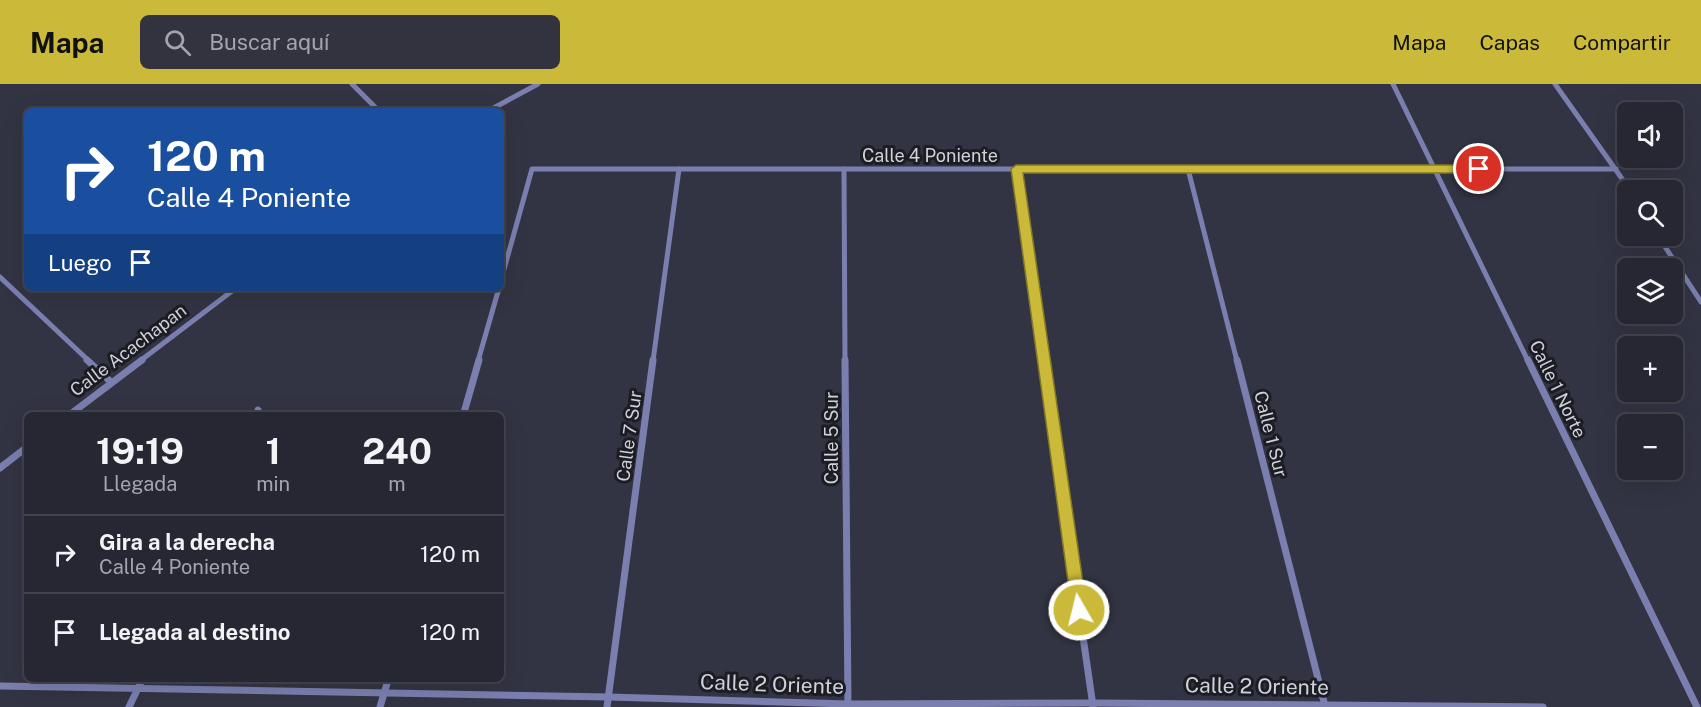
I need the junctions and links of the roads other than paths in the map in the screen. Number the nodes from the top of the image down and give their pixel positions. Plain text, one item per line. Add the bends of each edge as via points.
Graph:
1 (352, 84) edge
2 (538, 84) edge
3 (1393, 84) edge
4 (1555, 84) edge
5 (376, 108) edge
6 (494, 108) edge
7 (679, 169) junction
8 (844, 169) junction
9 (1016, 169) junction
10 (1188, 169) junction
11 (1434, 169) junction
12 (1616, 169) junction
13 (1623, 180) edge
14 (1665, 246) edge
15 (504, 269) edge
16 (0, 277) edge
17 (232, 291) edge
18 (498, 291) edge
19 (1701, 302) edge
20 (111, 382) junction
21 (73, 412) edge
22 (464, 412) edge
23 (24, 449) edge
24 (0, 468) edge
25 (141, 682) edge
26 (387, 682) edge
27 (0, 686) edge
28 (138, 688) junction
29 (384, 694) junction
30 (609, 697) junction
31 (1093, 705) edge
32 (848, 706) edge
33 (1325, 706) edge
34 (129, 707) edge
35 (380, 707) edge
36 (608, 707) edge
37 (1543, 707) edge
38 (1697, 707) edge

1 - 5 street
2 - 6 street
3 - 11 street, Calle 1 Norte
4 - 12 street
7 - 8 street, Calle 4 Poniente
7 - 15 street, Calle 4 Poniente via 532,169
7 - 30 street, Calle 7 Sur
8 - 9 street, Calle 4 Poniente
8 - 32 street, Calle 5 Sur
9 - 10 street, Calle 4 Poniente
9 - 31 street
10 - 11 street, Calle 4 Poniente
10 - 33 street, Calle 1 Sur
11 - 12 street, Calle 4 Poniente
11 - 38 street, Calle 1 Norte
12 - 13 street
14 - 19 street
16 - 20 street
17 - 20 street, Calle Acachapan
18 - 22 street
20 - 21 street, Calle Acachapan
23 - 24 street
25 - 28 street
26 - 29 street
27 - 28 street, Calle 2 Oriente
28 - 29 street, Calle 2 Oriente
28 - 34 street
29 - 30 street, Calle 2 Oriente
29 - 35 street
30 - 32 street, Calle 2 Oriente
30 - 36 street, Calle 7 Sur
31 - 32 street, Calle 2 Oriente
31 - 33 street, Calle 2 Oriente
33 - 37 street, Calle 2 Oriente

